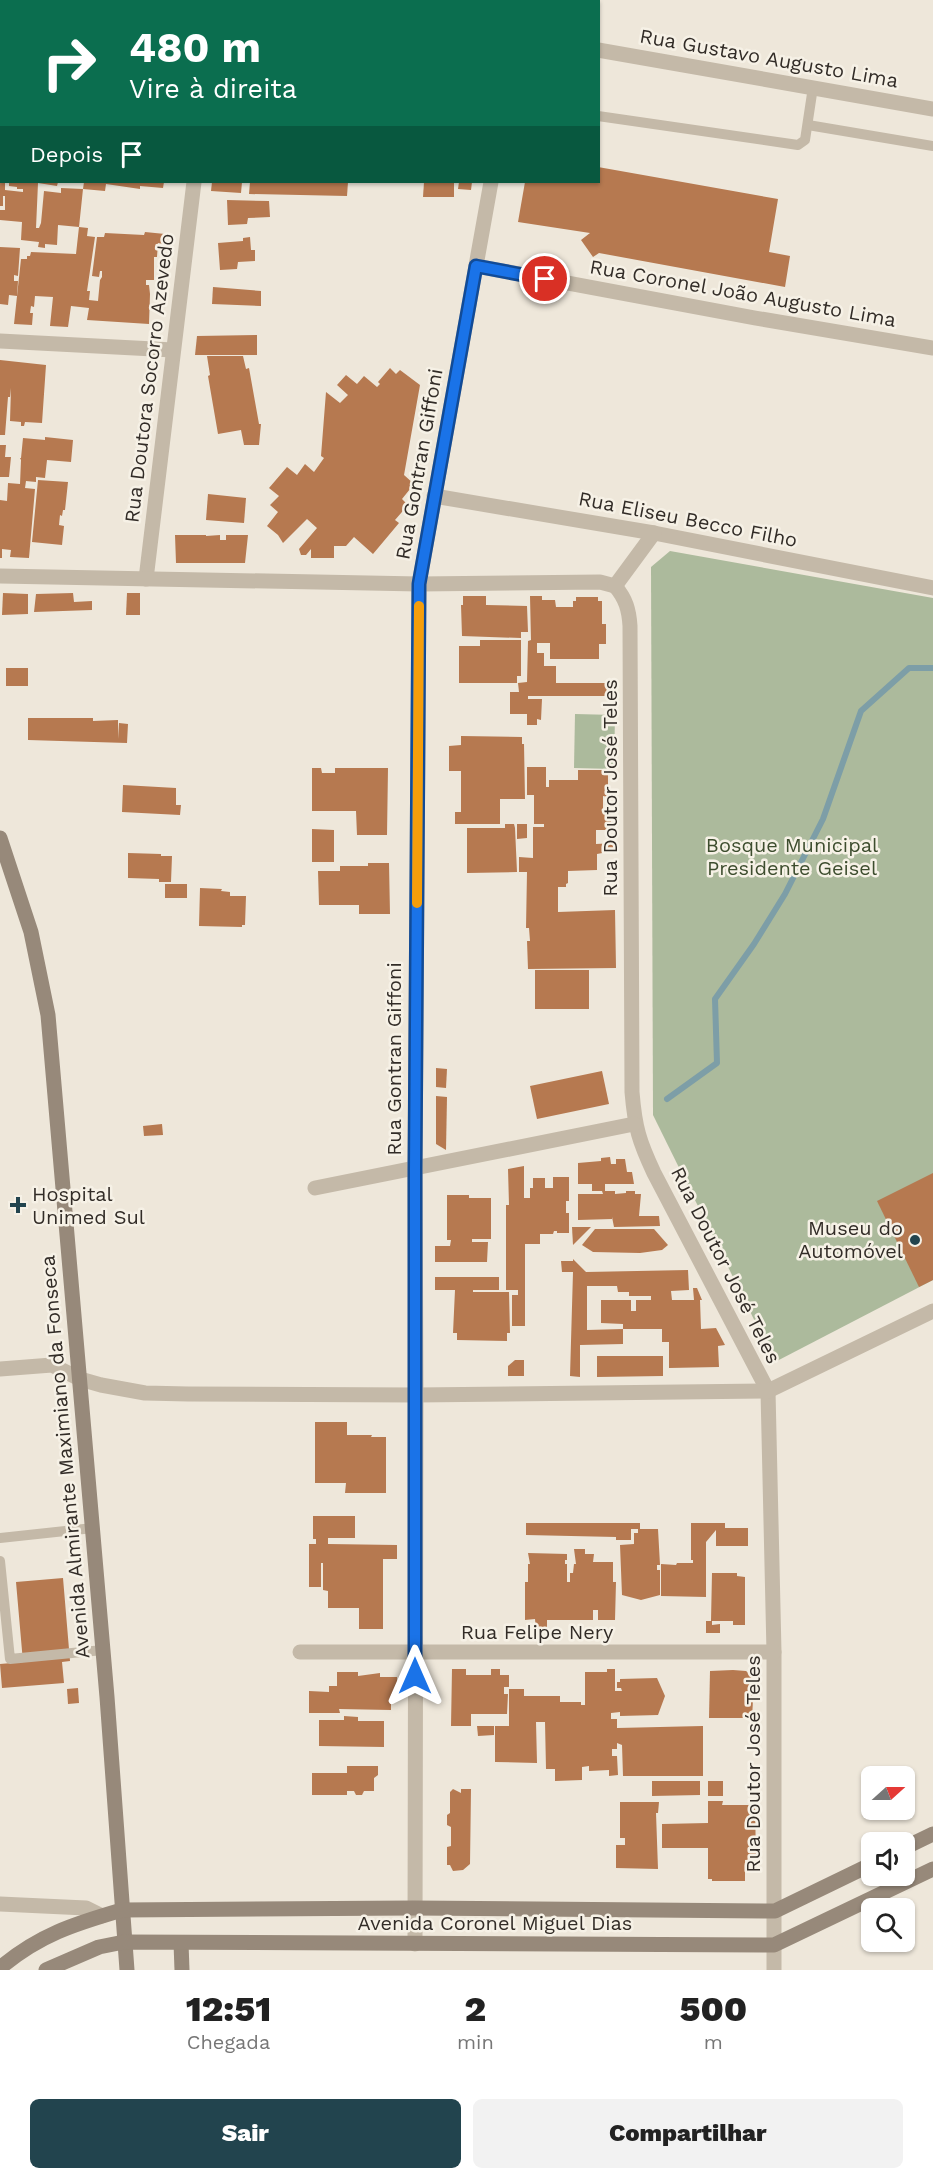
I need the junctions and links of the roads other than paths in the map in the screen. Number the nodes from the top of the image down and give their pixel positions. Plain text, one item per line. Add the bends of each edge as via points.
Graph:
1 (600, 50) edge
2 (813, 87) junction
3 (933, 109) edge
4 (600, 116) edge
5 (808, 125) junction
6 (933, 146) edge
7 (194, 183) edge
8 (491, 183) edge
9 (476, 266) junction
10 (0, 341) edge
11 (933, 348) edge
12 (173, 350) junction
13 (434, 496) junction
14 (654, 533) junction
15 (0, 576) edge
16 (146, 579) junction
17 (419, 584) junction
18 (615, 586) junction
19 (933, 588) edge
20 (0, 838) edge
21 (634, 1124) junction
22 (415, 1170) junction
23 (315, 1188) dead end
24 (933, 1311) edge
25 (0, 1369) edge
26 (80, 1379) junction
27 (768, 1391) junction
28 (416, 1395) junction
29 (93, 1528) junction
30 (0, 1538) edge
31 (0, 1560) edge
32 (103, 1650) junction
33 (300, 1652) dead end
34 (774, 1652) junction
35 (415, 1653) junction
36 (933, 1834) edge
37 (915, 1843) edge
38 (861, 1869) edge
39 (933, 1869) edge
40 (0, 1904) edge
41 (414, 1908) junction
42 (122, 1910) junction
43 (775, 1911) junction
44 (102, 1916) junction
45 (124, 1942) junction
46 (181, 1943) junction
47 (415, 1944) junction
48 (774, 1945) junction
49 (0, 1968) edge
50 (46, 1970) edge
51 (127, 1970) edge
52 (182, 1970) edge
53 (774, 1970) edge

1 - 2 street, Rua Gustavo Augusto Lima
2 - 3 street, Rua Gustavo Augusto Lima
2 - 5 lane
4 - 5 lane via 791,145 805,140
5 - 6 lane
7 - 12 street, Rua Doutora Socorro Azevedo
8 - 9 street, Rua Gontran Giffoni
9 - 11 street, Rua Coronel João Augusto Lima
9 - 13 street, Rua Gontran Giffoni
10 - 12 street
12 - 16 street, Rua Doutora Socorro Azevedo
13 - 14 street, Rua Eliseu Becco Filho
13 - 17 street, Rua Gontran Giffoni
14 - 18 street
14 - 19 street, Rua Eliseu Becco Filho
15 - 16 street
16 - 17 street
17 - 18 street via 600,582
17 - 22 street, Rua Gontran Giffoni
18 - 21 street, Rua Doutor José Teles via 624,598 630,627
20 - 26 main road, Avenida Almirante Maximiano da Fonseca via 31,932 48,1015
21 - 22 street
21 - 27 street, Rua Doutor José Teles via 654,1173
22 - 23 street
22 - 28 street, Rua Gontran Giffoni
24 - 27 street
25 - 26 street via 52,1365
26 - 28 street via 145,1393
26 - 29 main road, Avenida Almirante Maximiano da Fonseca
27 - 28 street
27 - 34 street, Rua Doutor José Teles
28 - 35 street, Rua Gontran Giffoni
29 - 30 lane
29 - 32 main road, Avenida Almirante Maximiano da Fonseca
31 - 32 lane via 10,1659
32 - 42 main road, Avenida Almirante Maximiano da Fonseca
33 - 35 street, Rua Felipe Nery
34 - 35 street, Rua Felipe Nery
34 - 43 street, Rua Doutor José Teles
35 - 41 street, Rua Gontran Giffoni
36 - 37 main road
38 - 43 main road, Avenida Coronel Miguel Dias
39 - 48 main road, Avenida Coronel Miguel Dias
40 - 44 street via 86,1908
41 - 42 main road, Avenida Coronel Miguel Dias
41 - 43 main road, Avenida Coronel Miguel Dias
41 - 47 street, Rua Gontran Giffoni
42 - 44 main road, Avenida Coronel Miguel Dias
42 - 45 main road, Avenida Almirante Maximiano da Fonseca
43 - 48 street, Rua Doutor José Teles
44 - 49 main road, Avenida Coronel Miguel Dias via 41,1939
45 - 46 main road, Avenida Coronel Miguel Dias
45 - 50 main road, Avenida Coronel Miguel Dias via 99,1947
45 - 51 main road, Avenida Almirante Maximiano da Fonseca
46 - 47 main road, Avenida Coronel Miguel Dias
46 - 52 main road
47 - 48 main road, Avenida Coronel Miguel Dias
48 - 53 street, Rua Doutor José Teles

